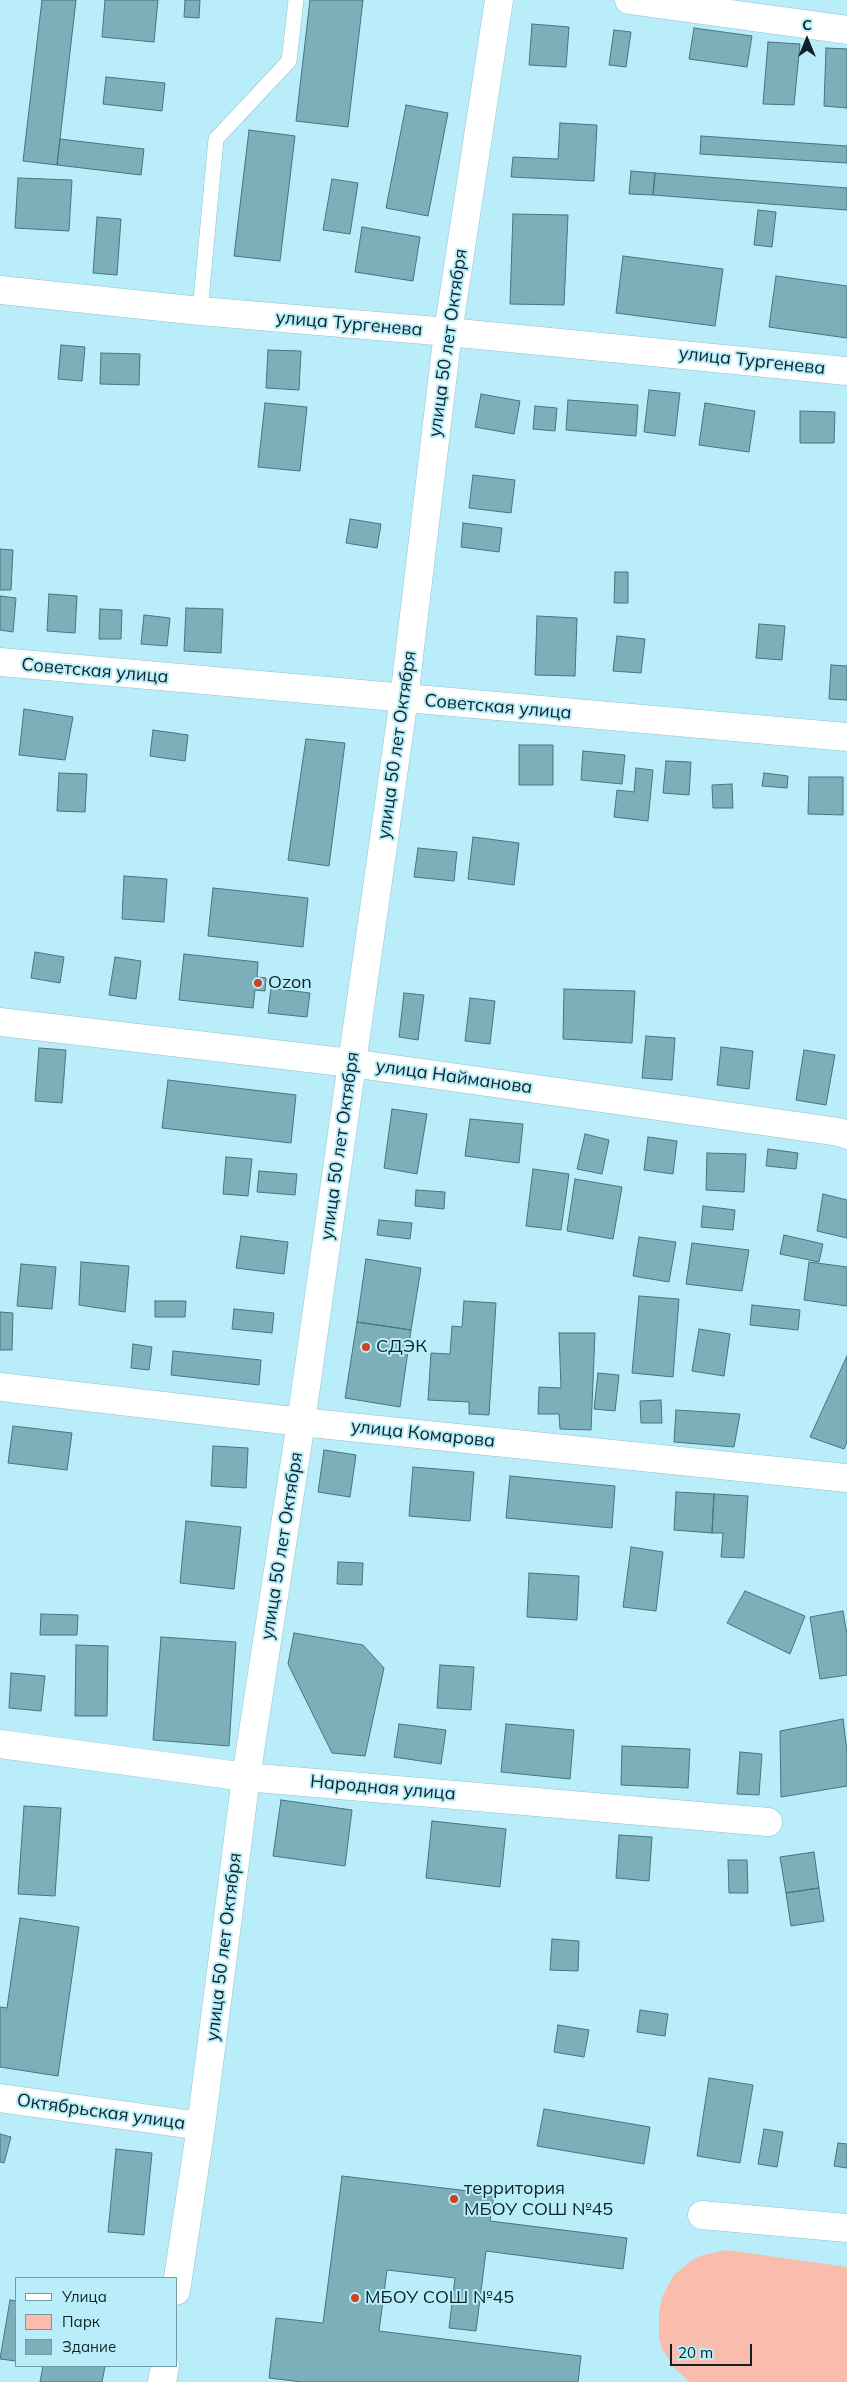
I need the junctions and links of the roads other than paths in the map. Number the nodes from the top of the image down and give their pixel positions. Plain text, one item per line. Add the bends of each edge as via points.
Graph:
1 (296, 0) edge
2 (499, 0) edge
3 (629, 0) edge
4 (847, 30) edge
5 (0, 290) edge
6 (200, 311) junction
7 (448, 332) junction
8 (847, 371) edge
9 (0, 662) edge
10 (404, 698) junction
11 (847, 737) edge
12 (0, 1022) edge
13 (351, 1063) junction
14 (847, 1135) edge
15 (0, 1387) edge
16 (301, 1422) junction
17 (847, 1478) edge
18 (0, 1744) edge
19 (246, 1777) junction
20 (768, 1822) dead end
21 (0, 2098) edge
22 (201, 2126) junction
23 (702, 2215) dead end
24 (847, 2228) edge
25 (178, 2278) edge
26 (165, 2367) edge
27 (162, 2382) edge

1 - 6 lane via 289,61 216,139
2 - 7 street, улица 50 лет Октября
3 - 4 street
5 - 6 street, улица Тургенева
6 - 7 street, улица Тургенева
7 - 8 street, улица Тургенева
7 - 10 street, улица 50 лет Октября
9 - 10 street, Советская улица
10 - 11 street, Советская улица
10 - 13 street, улица 50 лет Октября
12 - 13 street, улица Найманова
13 - 14 street, улица Найманова
13 - 16 street, улица 50 лет Октября
15 - 16 street, улица Комарова
16 - 17 street, улица Комарова
16 - 19 street, улица 50 лет Октября
18 - 19 street, Народная улица
19 - 20 street, Народная улица
19 - 22 street, улица 50 лет Октября
21 - 22 street, Октябрьская улица
22 - 25 street, улица 50 лет Октября
23 - 24 street
26 - 27 street

